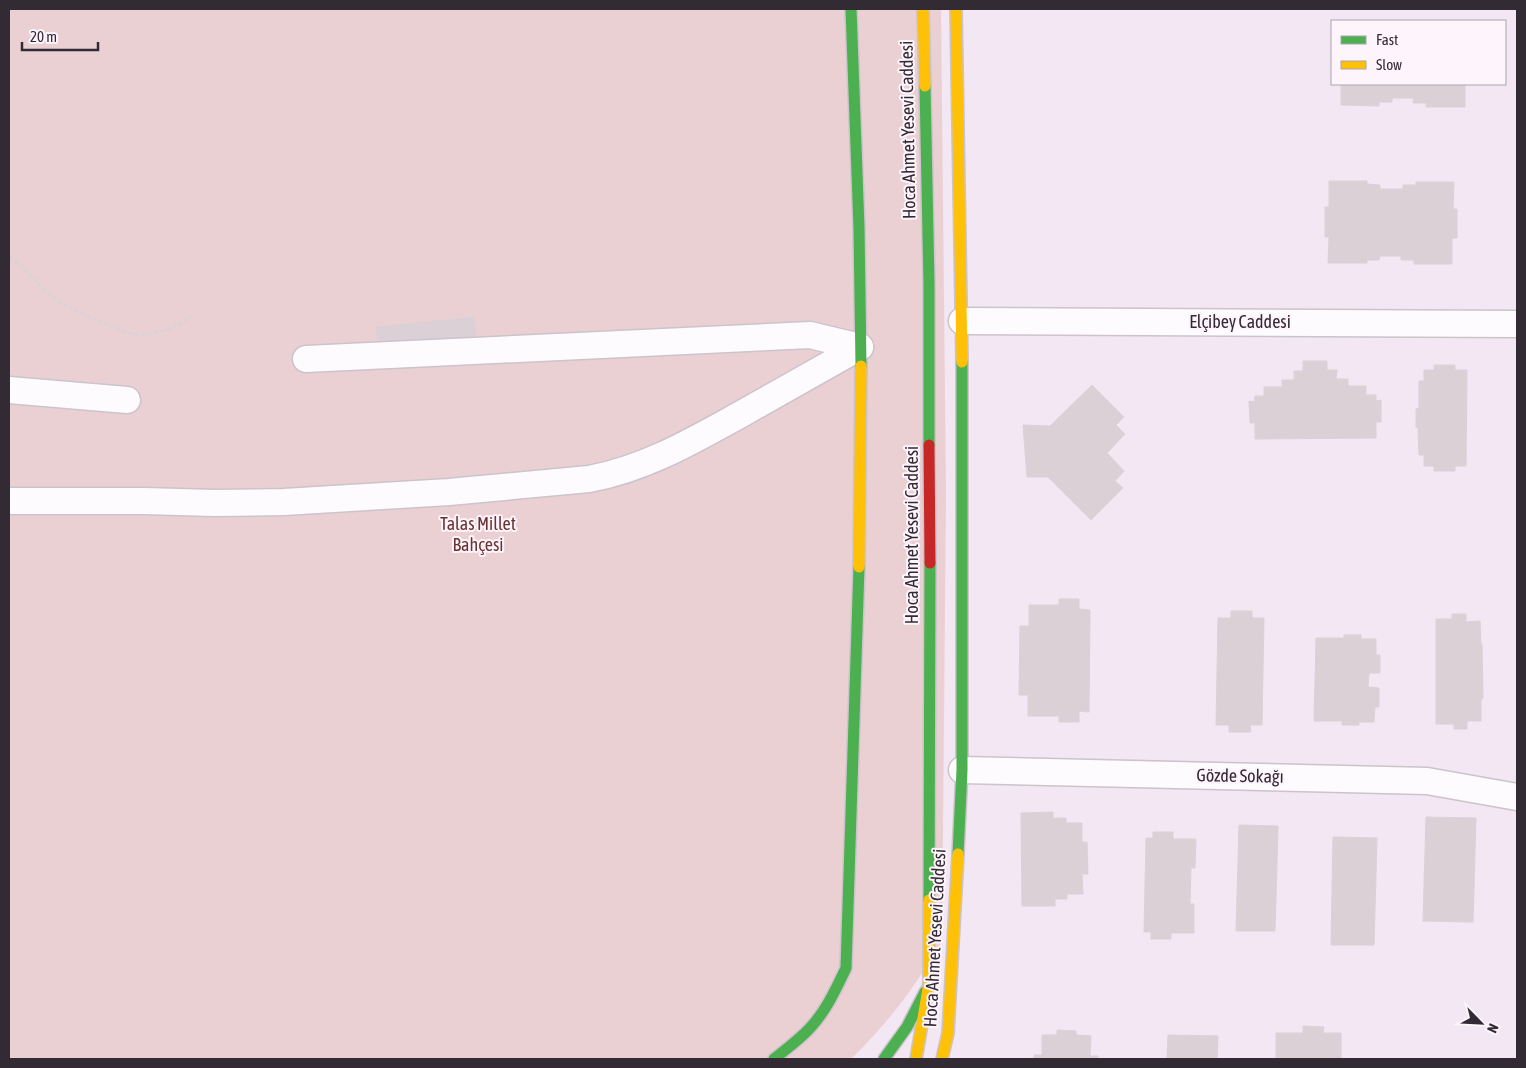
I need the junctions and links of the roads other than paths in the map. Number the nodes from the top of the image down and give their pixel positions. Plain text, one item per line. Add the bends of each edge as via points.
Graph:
1 (852, 9) edge
2 (923, 9) edge
3 (956, 9) edge
4 (962, 321) junction
5 (1517, 324) edge
6 (860, 347) junction
7 (306, 360) dead end
8 (9, 390) edge
9 (127, 400) dead end
10 (13, 498) edge
11 (962, 770) junction
12 (1517, 797) edge
13 (929, 983) junction
14 (948, 1033) junction
15 (774, 1059) edge
16 (884, 1059) edge
17 (916, 1059) edge
18 (942, 1059) edge
19 (956, 1059) edge

1 - 6 main road
2 - 13 main road, Hoca Ahmet Yesevi Caddesi via 929,293
3 - 4 main road, Hoca Ahmet Yesevi Caddesi
4 - 5 street, Elçibey Caddesi
4 - 11 main road, Hoca Ahmet Yesevi Caddesi
6 - 7 street via 810,335
6 - 10 street via 660,457 631,469 589,479 450,492 284,502
6 - 15 main road via 859,600 846,968 823,1012 810,1028
8 - 9 street
11 - 12 street, Gözde Sokağı via 1426,781
11 - 14 main road, Hoca Ahmet Yesevi Caddesi
13 - 16 main road via 914,1015
13 - 17 main road, Hoca Ahmet Yesevi Caddesi
14 - 18 main road, Hoca Ahmet Yesevi Caddesi
14 - 19 main road

